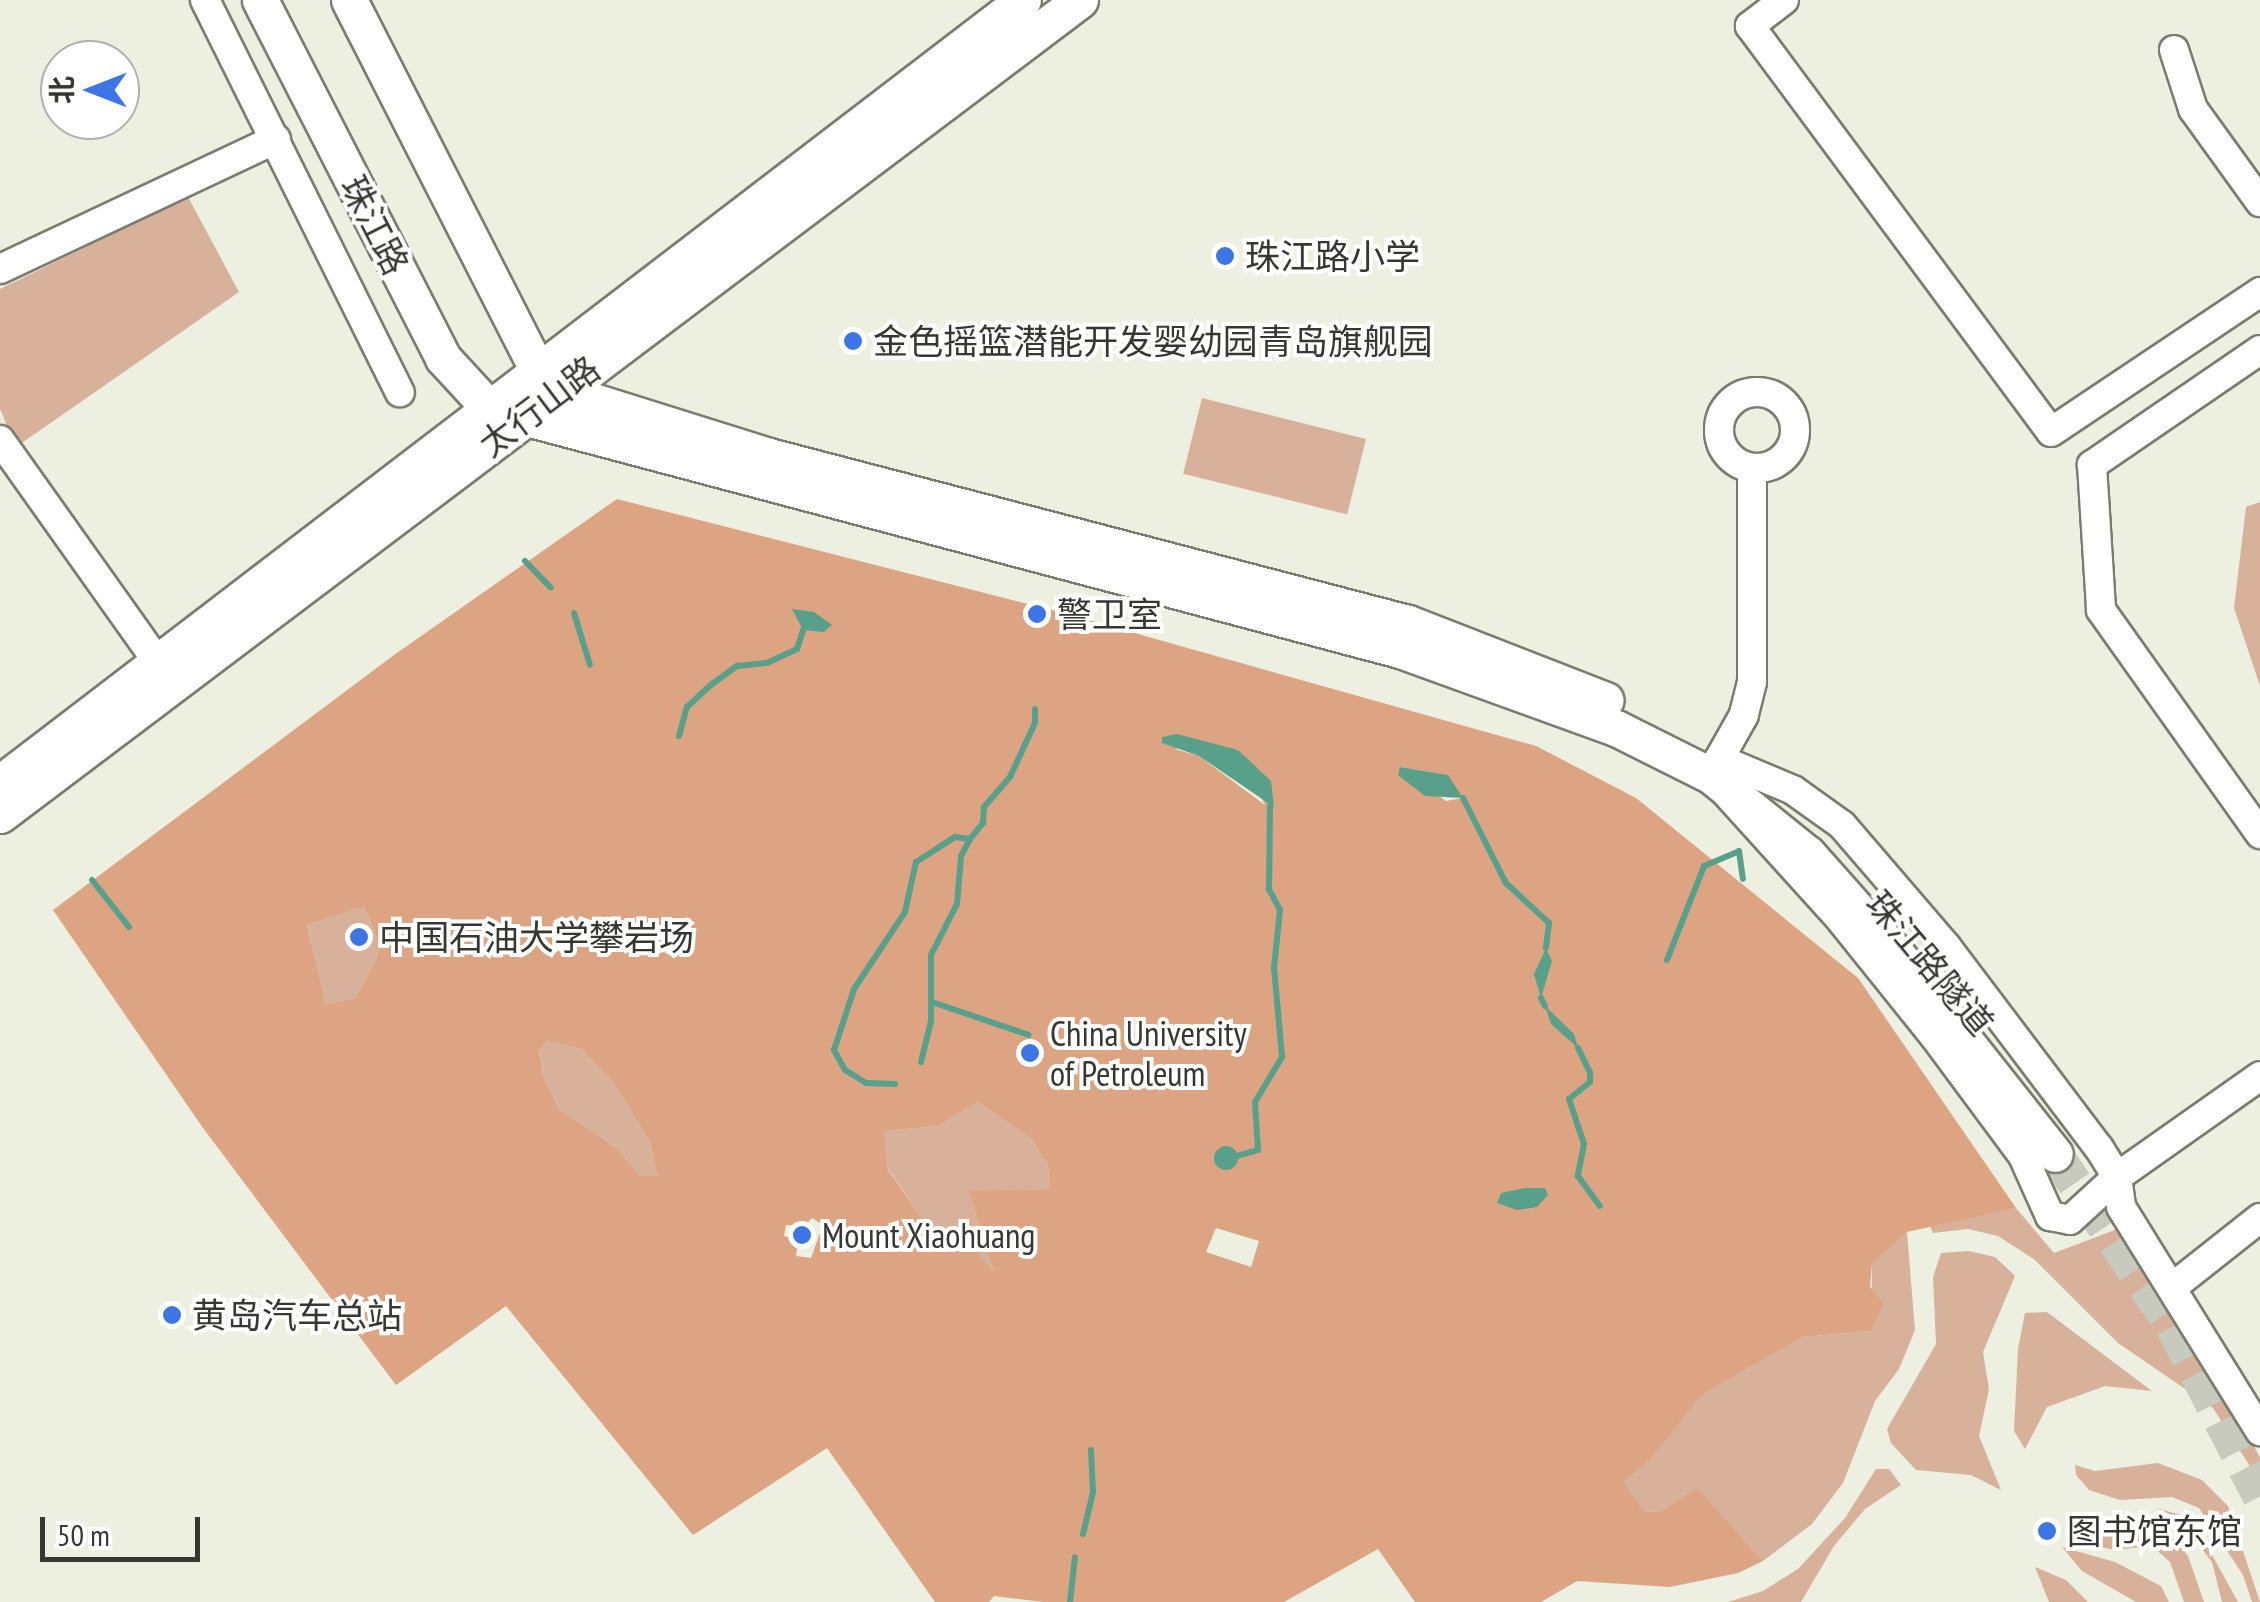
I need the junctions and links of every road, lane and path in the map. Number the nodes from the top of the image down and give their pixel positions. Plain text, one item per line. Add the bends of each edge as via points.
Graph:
1 (205, 0) edge
2 (260, 0) edge
3 (349, 0) edge
4 (1023, 0) edge
5 (1080, 0) edge
6 (1784, 0) edge
7 (2174, 50) dead end
8 (276, 139) junction
9 (2260, 202) edge
10 (0, 269) edge
11 (2260, 292) edge
12 (2260, 350) edge
13 (548, 381) junction
14 (400, 392) dead end
15 (490, 408) junction
16 (523, 418) junction
17 (0, 440) edge
18 (1752, 469) dead end
19 (10, 479) edge
20 (155, 658) junction
21 (1714, 767) junction
22 (0, 783) edge
23 (0, 815) edge
24 (2260, 834) edge
25 (2260, 1076) edge
26 (2064, 1148) tunnel mouth
27 (2117, 1177) junction
28 (2260, 1218) edge
29 (2174, 1286) junction
30 (2260, 1431) edge

1 - 8 street
2 - 15 main road, 珠江路 via 444,358
3 - 13 main road
4 - 13 main road, 太行山路
5 - 13 main road, 太行山路
6 - 11 street via 1750,26 2051,432
7 - 9 street via 2193,109
8 - 10 street
8 - 14 street
12 - 24 street via 2092,465 2101,610
13 - 15 main road, 太行山路
13 - 16 main road, 太行山路
13 - 21 main road via 750,451 1408,623 1519,661
15 - 16 main road
15 - 20 main road, 太行山路
16 - 21 main road via 1400,650
16 - 23 main road, 太行山路
17 - 19 street
18 - 21 street via 1752,682 1744,715
19 - 20 street
20 - 22 main road, 太行山路
21 - 26 main road, 珠江路隧道 via 1767,805
21 - 27 street via 1793,790 1842,825 1946,946
21 - 27 street via 1934,1036 2023,1156 2050,1216 2070,1220
25 - 27 street
27 - 29 street via 2121,1207
28 - 29 street
29 - 30 street

